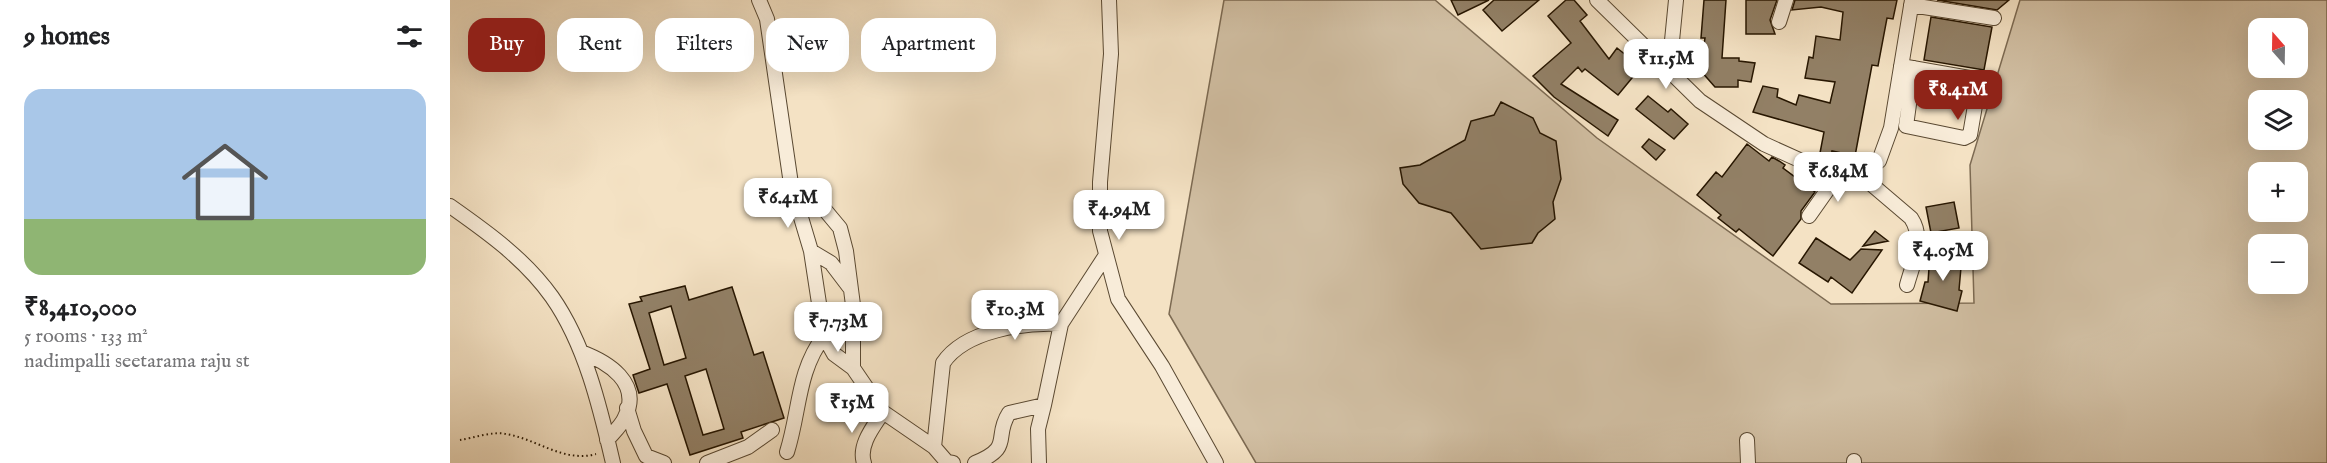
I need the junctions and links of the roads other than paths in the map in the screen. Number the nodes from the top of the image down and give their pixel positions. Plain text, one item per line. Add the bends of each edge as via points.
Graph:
1 (1109, 0) edge
2 (1597, 0) edge
3 (1676, 0) edge
4 (1786, 0) edge
5 (762, 2) edge
6 (1912, 3) edge
7 (1995, 18) dead end
8 (1779, 22) dead end
9 (1908, 67) junction
10 (1669, 71) junction
11 (1840, 172) junction
12 (1857, 172) junction
13 (791, 184) junction
14 (450, 206) edge
15 (1809, 216) dead end
16 (811, 251) junction
17 (1106, 255) junction
18 (1907, 285) dead end
19 (851, 290) junction
20 (853, 321) junction
21 (1061, 324) junction
22 (824, 332) junction
23 (581, 352) junction
24 (853, 368) junction
25 (1044, 405) junction
26 (627, 408) junction
27 (883, 412) junction
28 (772, 430) dead end
29 (1747, 440) dead end
30 (934, 447) junction
31 (610, 451) edge
32 (787, 452) dead end
33 (664, 463) edge
34 (706, 463) edge
35 (864, 463) edge
36 (949, 463) edge
37 (975, 463) edge
38 (1040, 463) edge
39 (1216, 463) edge
40 (1748, 463) edge

1 - 17 street via 1112,54 1100,192 1100,231
2 - 10 street
3 - 10 street
4 - 8 street
5 - 13 street
6 - 7 street
6 - 9 street
9 - 9 street via 1979,82 1970,135 1964,138 1905,126
9 - 12 street via 1879,161
10 - 11 street via 1700,101 1764,144 1826,172
11 - 12 street
11 - 15 street
12 - 18 street via 1918,227 1919,239
13 - 16 street
13 - 19 street via 825,210 840,228
14 - 23 street via 503,244 532,273 552,297
16 - 19 street via 831,263
16 - 22 street
17 - 21 street
17 - 39 street via 1118,299 1162,366
19 - 20 street
20 - 22 street
20 - 24 street
21 - 25 street
21 - 30 street via 1030,322 1012,326 961,345 949,354 943,363
22 - 24 street via 834,354
22 - 32 street via 802,376
23 - 26 street via 602,359 616,370 626,383
23 - 31 street
24 - 27 street
25 - 37 street via 1009,413 1003,424 1002,443 990,457
25 - 38 street via 1038,429
26 - 31 street
26 - 33 street via 646,456
27 - 30 street
27 - 35 street via 867,438
28 - 34 street via 748,447
29 - 40 street
30 - 36 street

